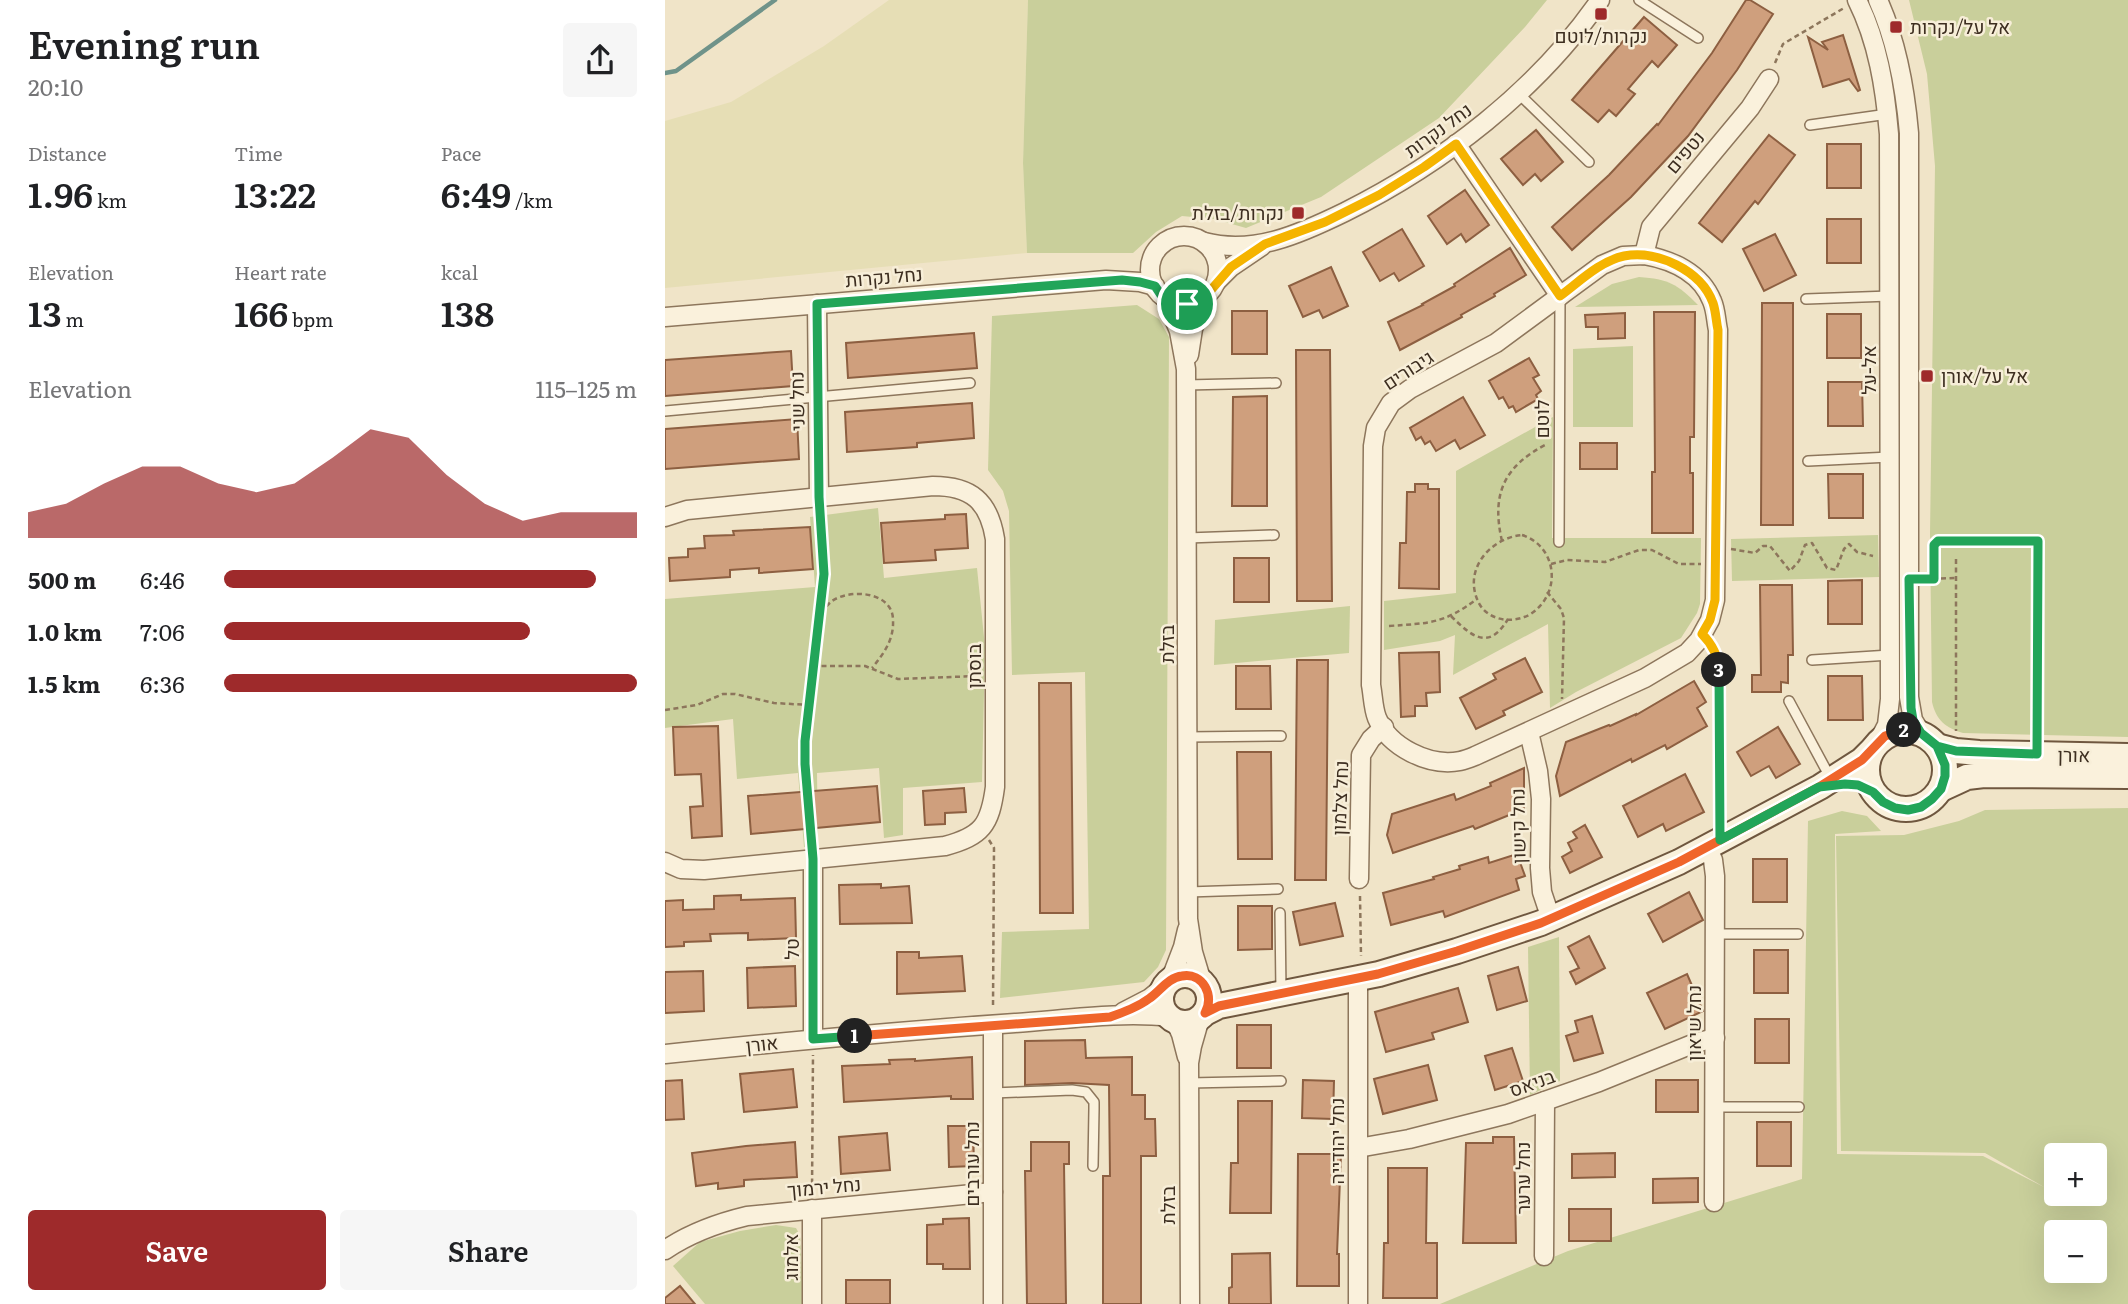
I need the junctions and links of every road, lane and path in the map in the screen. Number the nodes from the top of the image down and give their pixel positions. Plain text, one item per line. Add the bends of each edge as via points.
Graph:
1 (1600, 0) edge
2 (1640, 0) edge
3 (1857, 0) edge
4 (1878, 0) edge
5 (1698, 38) dead end
6 (1769, 79) joint
7 (1518, 93) junction
8 (1888, 114) junction
9 (1810, 125) dead end
10 (1456, 144) junction
11 (1589, 162) dead end
12 (1204, 242) junction
13 (1265, 244) junction
14 (1154, 254) junction
15 (1644, 255) junction
16 (1106, 280) junction
17 (1217, 281) junction
18 (1160, 292) junction
19 (1560, 296) junction
20 (1890, 296) junction
21 (1204, 298) junction
22 (1806, 299) dead end
23 (817, 304) junction
24 (665, 317) edge
25 (1186, 377) junction
26 (970, 383) dead end
27 (1276, 383) dead end
28 (818, 397) junction
29 (665, 411) edge
30 (1560, 438) junction
31 (1890, 457) junction
32 (1808, 461) dead end
33 (819, 497) junction
34 (665, 517) edge
35 (1274, 535) dead end
36 (1187, 538) junction
37 (1502, 541) junction
38 (1559, 542) dead end
39 (1731, 549) dead end
40 (1890, 558) junction
41 (1956, 559) dead end
42 (1551, 564) junction
43 (1715, 564) junction
44 (1956, 578) junction
45 (1909, 579) junction
46 (1934, 579) junction
47 (1547, 592) junction
48 (1477, 599) junction
49 (819, 615) junction
50 (1451, 616) junction
51 (1508, 619) junction
52 (1371, 627) junction
53 (1702, 634) junction
54 (1890, 655) junction
55 (1812, 660) dead end
56 (813, 666) junction
57 (872, 668) junction
58 (995, 675) junction
59 (1790, 701) dead end
60 (809, 705) junction
61 (665, 710) edge
62 (1561, 717) junction
63 (1384, 727) junction
64 (1528, 732) junction
65 (1281, 736) dead end
66 (1188, 737) junction
67 (1720, 740) joint
68 (1938, 743) junction
69 (1874, 747) junction
70 (2037, 754) junction
71 (2128, 756) edge
72 (2128, 776) edge
73 (1825, 783) junction
74 (1941, 789) junction
75 (1873, 792) junction
76 (982, 829) junction
77 (1713, 843) junction
78 (813, 859) junction
79 (665, 862) edge
80 (1359, 879) joint
81 (1278, 889) dead end
82 (1188, 892) junction
83 (1280, 913) dead end
84 (1188, 919) junction
85 (1551, 919) junction
86 (1715, 934) junction
87 (1798, 934) dead end
88 (1360, 978) junction
89 (1168, 983) junction
90 (1204, 984) junction
91 (1277, 994) junction
92 (1202, 1016) junction
93 (1110, 1017) junction
94 (1172, 1019) junction
95 (993, 1025) junction
96 (1715, 1038) junction
97 (813, 1039) junction
98 (665, 1054) edge
99 (1189, 1063) junction
100 (1281, 1081) dead end
101 (1189, 1083) junction
102 (993, 1093) junction
103 (1545, 1101) junction
104 (1714, 1107) junction
105 (1799, 1107) dead end
106 (1358, 1148) junction
107 (1093, 1166) dead end
108 (993, 1192) junction
109 (1714, 1202) dead end
110 (812, 1209) junction
111 (665, 1250) edge
112 (1544, 1256) dead end
113 (812, 1304) edge
114 (993, 1304) edge
115 (1190, 1304) edge
116 (1358, 1304) edge

1 - 7 street, נחל נקרות
2 - 5 lane
3 - 6 path via 1783,44
3 - 8 street, אל-על via 1880,65
4 - 45 street via 1901,71 1909,133
6 - 15 street, נטפים via 1651,227
7 - 10 street, נחל נקרות
7 - 11 lane
8 - 9 lane
8 - 20 street, אל-על
10 - 13 street, נחל נקרות via 1379,195
10 - 19 street
12 - 13 street, נחל נקרות
12 - 14 street via 1182,236 1161,245
12 - 17 street via 1217,260
13 - 17 street, נחל נקרות
14 - 16 street, נחל נקרות
14 - 18 street via 1151,276
15 - 19 street, גיבורים via 1623,256 1602,265
15 - 43 street, גיבורים via 1681,267 1700,282 1712,302 1718,330
16 - 18 street, נחל נקרות via 1140,282
16 - 23 street, נחל נקרות
17 - 21 street
18 - 21 street via 1179,304
18 - 25 street, בזלת via 1179,331
19 - 30 lane, לוטם
19 - 52 street, גיבורים via 1496,343 1410,389 1391,404 1376,428
20 - 22 lane
20 - 31 street, אל-על
21 - 25 street, בזלת via 1193,329
23 - 24 street, נחל נקרות
23 - 28 street, נחל שני
25 - 27 lane
25 - 36 street, בזלת
26 - 28 lane
28 - 29 lane
28 - 33 street, נחל שני
30 - 37 path via 1538,448 1509,476 1499,494
30 - 38 lane, לוטם
31 - 32 lane
31 - 40 street, אל-על
33 - 34 street, בוסתן via 687,510
33 - 49 path via 824,574
33 - 58 street, בוסתן via 952,486 983,505 995,539
35 - 36 lane
36 - 66 street, בזלת
37 - 42 path via 1522,535 1533,538
37 - 48 path via 1481,556 1476,566
39 - 40 path via 1755,553 1770,546 1790,570 1805,545 1812,543 1827,568 1836,569 1849,544 1857,552
40 - 54 street, אל-על
41 - 44 path
42 - 43 path via 1605,562 1651,550 1679,564
42 - 47 path
43 - 53 street, גיבורים via 1715,600
44 - 46 path
44 - 68 path
45 - 46 path
45 - 68 street via 1913,720
46 - 70 path via 1934,545 1938,541 2038,541
47 - 51 path via 1537,610
47 - 62 path via 1564,618
48 - 50 path
48 - 51 path via 1491,616
49 - 56 path
49 - 57 path via 832,601 860,592 890,607 894,618 891,637
50 - 51 path via 1482,638 1499,633
50 - 52 path via 1434,622
52 - 63 street, גיבורים via 1371,685 1377,718
53 - 62 street, גיבורים via 1673,662
53 - 67 lane via 1719,660
54 - 55 lane
54 - 69 street, אל-על via 1887,725
56 - 57 path
56 - 60 path
57 - 58 path via 898,679
58 - 76 street, בוסתן via 995,787 992,810
59 - 73 lane
60 - 61 path via 723,694
60 - 78 path via 805,764
62 - 64 street, גיבורים
63 - 64 street, גיבורים via 1392,739 1435,762 1459,762
63 - 80 street, נחל צלמון via 1360,755
64 - 85 street, נחל קישון via 1541,799 1542,892
65 - 66 lane
66 - 82 street, בזלת
67 - 77 path
68 - 69 street via 1902,730
68 - 70 street, אורן
68 - 74 street via 1945,765
69 - 73 street
69 - 75 street via 1866,771
70 - 71 street, אורן
72 - 74 street, אורן via 1984,775
73 - 75 street via 1858,785
73 - 77 street
74 - 75 street via 1921,807 1908,810 1883,802
76 - 78 street via 967,840 945,846
76 - 95 path via 994,848
77 - 85 street
77 - 86 street, נחל שיאון
78 - 79 street via 704,870 681,869
78 - 97 street, טל
80 - 88 path
81 - 82 lane
82 - 84 street, בזלת
83 - 91 lane
84 - 89 street, בזלת via 1183,947
84 - 90 street, בזלת
85 - 88 street
86 - 87 lane
86 - 96 street, נחל שיאון
88 - 91 street
88 - 106 street, נחל יהודייה
89 - 90 street via 1183,975
89 - 93 street, אורן via 1140,1005
89 - 94 street via 1162,1005
90 - 91 street via 1247,994
90 - 92 street via 1209,1001
91 - 92 street via 1219,1006
92 - 94 street via 1189,1023
92 - 99 street, בזלת
93 - 94 street, אורן
93 - 95 street, אורן
94 - 99 street, בזלת
95 - 97 street, אורן
95 - 102 street, נחל עורבים
96 - 103 street, בניאס
96 - 104 street, נחל שיאון
97 - 98 street, אורן
97 - 110 path
99 - 101 street, בזלת
100 - 101 lane
101 - 115 street, בזלת
102 - 107 lane via 1086,1092 1094,1102
102 - 108 street, נחל עורבים
103 - 106 street, בניאס via 1409,1139
103 - 112 street, נחל ערער
104 - 105 lane
104 - 109 street, נחל שיאון
106 - 116 street, נחל יהודייה
108 - 110 street, נחל ירמוך
108 - 114 street, נחל עורבים
110 - 111 street, נחל ירמוך via 723,1222
110 - 113 street, אלמוג

